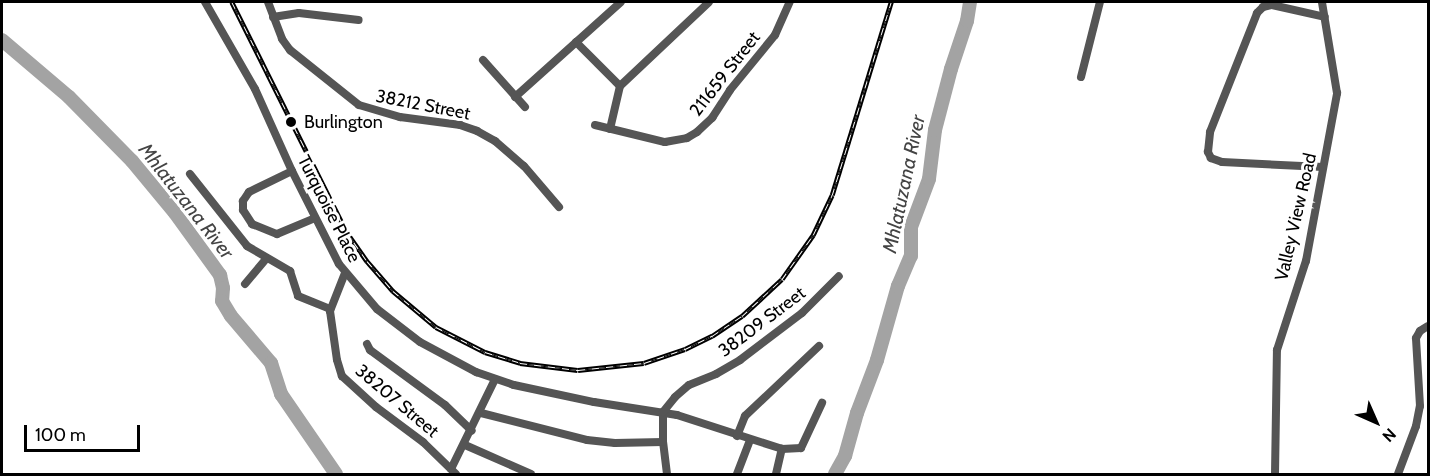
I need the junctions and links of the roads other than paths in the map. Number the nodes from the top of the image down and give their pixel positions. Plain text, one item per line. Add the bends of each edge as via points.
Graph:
1 (205, 2) edge
2 (268, 2) edge
3 (621, 2) edge
4 (709, 2) edge
5 (790, 2) edge
6 (1100, 2) edge
7 (1322, 2) edge
8 (273, 17) junction
9 (1325, 17) junction
10 (359, 20) dead end
11 (576, 42) junction
12 (483, 60) dead end
13 (1081, 77) dead end
14 (620, 86) junction
15 (515, 97) junction
16 (525, 107) dead end
17 (595, 125) dead end
18 (610, 129) junction
19 (1323, 167) junction
20 (292, 171) junction
21 (190, 174) dead end
22 (559, 207) dead end
23 (315, 218) junction
24 (266, 259) junction
25 (345, 273) junction
26 (839, 276) dead end
27 (245, 284) dead end
28 (331, 309) junction
29 (1425, 327) edge
30 (367, 344) dead end
31 (819, 346) dead end
32 (495, 380) junction
33 (822, 403) dead end
34 (663, 412) junction
35 (481, 413) junction
36 (472, 431) junction
37 (737, 436) junction
38 (750, 440) junction
39 (663, 442) junction
40 (465, 445) junction
41 (782, 450) junction
42 (453, 472) edge
43 (531, 474) edge
44 (667, 474) edge
45 (737, 474) edge
46 (776, 474) edge
47 (1275, 474) edge
48 (1398, 474) edge

1 - 20 street, Turquoise Place via 255,89
2 - 8 street, 38212 Street
3 - 11 street
4 - 14 street
5 - 18 street, 211659 Street via 775,34 712,118 697,132 665,142
6 - 13 street
7 - 9 street, Valley View Road
8 - 10 street via 299,13
8 - 22 street, 38212 Street via 290,50 359,105 477,131 517,159
9 - 19 street, Valley View Road via 1337,93
9 - 19 street via 1272,5 1257,13 1210,132 1208,152 1211,158 1222,162
11 - 14 street
11 - 15 street
12 - 15 street
14 - 18 street
15 - 16 street
17 - 18 street, 211659 Street
19 - 47 street, Valley View Road via 1306,261 1277,350
20 - 23 street, Turquoise Place
20 - 23 street via 249,192 243,210 252,224 273,234
21 - 24 street via 247,246
23 - 25 street, Turquoise Place
24 - 27 street
24 - 28 street via 290,271 298,296
25 - 28 street, 38207 Street
25 - 32 street, Turquoise Place via 381,313 420,342
26 - 34 street, 38209 Street via 821,297 768,340 728,369 689,385
28 - 42 street, 38207 Street via 342,376 423,442
29 - 48 street via 1416,338 1419,417
30 - 36 street
31 - 37 street via 745,416
32 - 34 street, Turquoise Place
32 - 35 street
33 - 41 street via 801,448
34 - 37 street, Turquoise Place
34 - 39 street
35 - 36 street
35 - 39 street via 587,440
36 - 40 street
37 - 38 street, Turquoise Place
38 - 41 street, Turquoise Place
38 - 45 street
39 - 44 street
40 - 42 street
40 - 43 street
41 - 46 street

